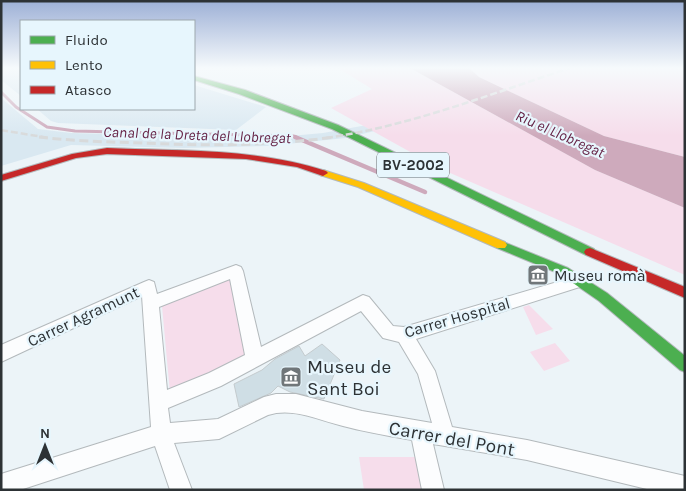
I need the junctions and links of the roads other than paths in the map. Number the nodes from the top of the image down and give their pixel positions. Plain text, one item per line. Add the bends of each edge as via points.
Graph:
1 (242, 91) edge
2 (1, 178) edge
3 (581, 281) junction
4 (685, 293) edge
5 (152, 303) junction
6 (404, 335) junction
7 (1, 354) edge
8 (255, 359) junction
9 (685, 366) edge
10 (160, 400) junction
11 (421, 433) junction
12 (445, 436) junction
13 (152, 437) junction
14 (1, 485) edge
15 (685, 486) edge
16 (181, 490) edge
17 (434, 490) edge

1 - 4 street, BV-2002 via 305,114 561,238
2 - 3 street via 75,156 107,151 279,160 352,181 530,255
3 - 6 street, Carrer Hospital
3 - 9 street
5 - 7 street, Carrer Agramunt via 149,286
5 - 8 street via 236,271
5 - 10 street
6 - 8 street, Carrer Hospital via 389,332 363,302
6 - 12 street via 426,371
8 - 10 street, Carrer Hospital via 215,380
10 - 13 street
11 - 12 street, Carrer del Pont
11 - 13 street, Carrer del Pont via 357,421 286,402 264,407 223,428
11 - 17 street
12 - 15 street, Carrer del Pont
13 - 14 street
13 - 16 street

